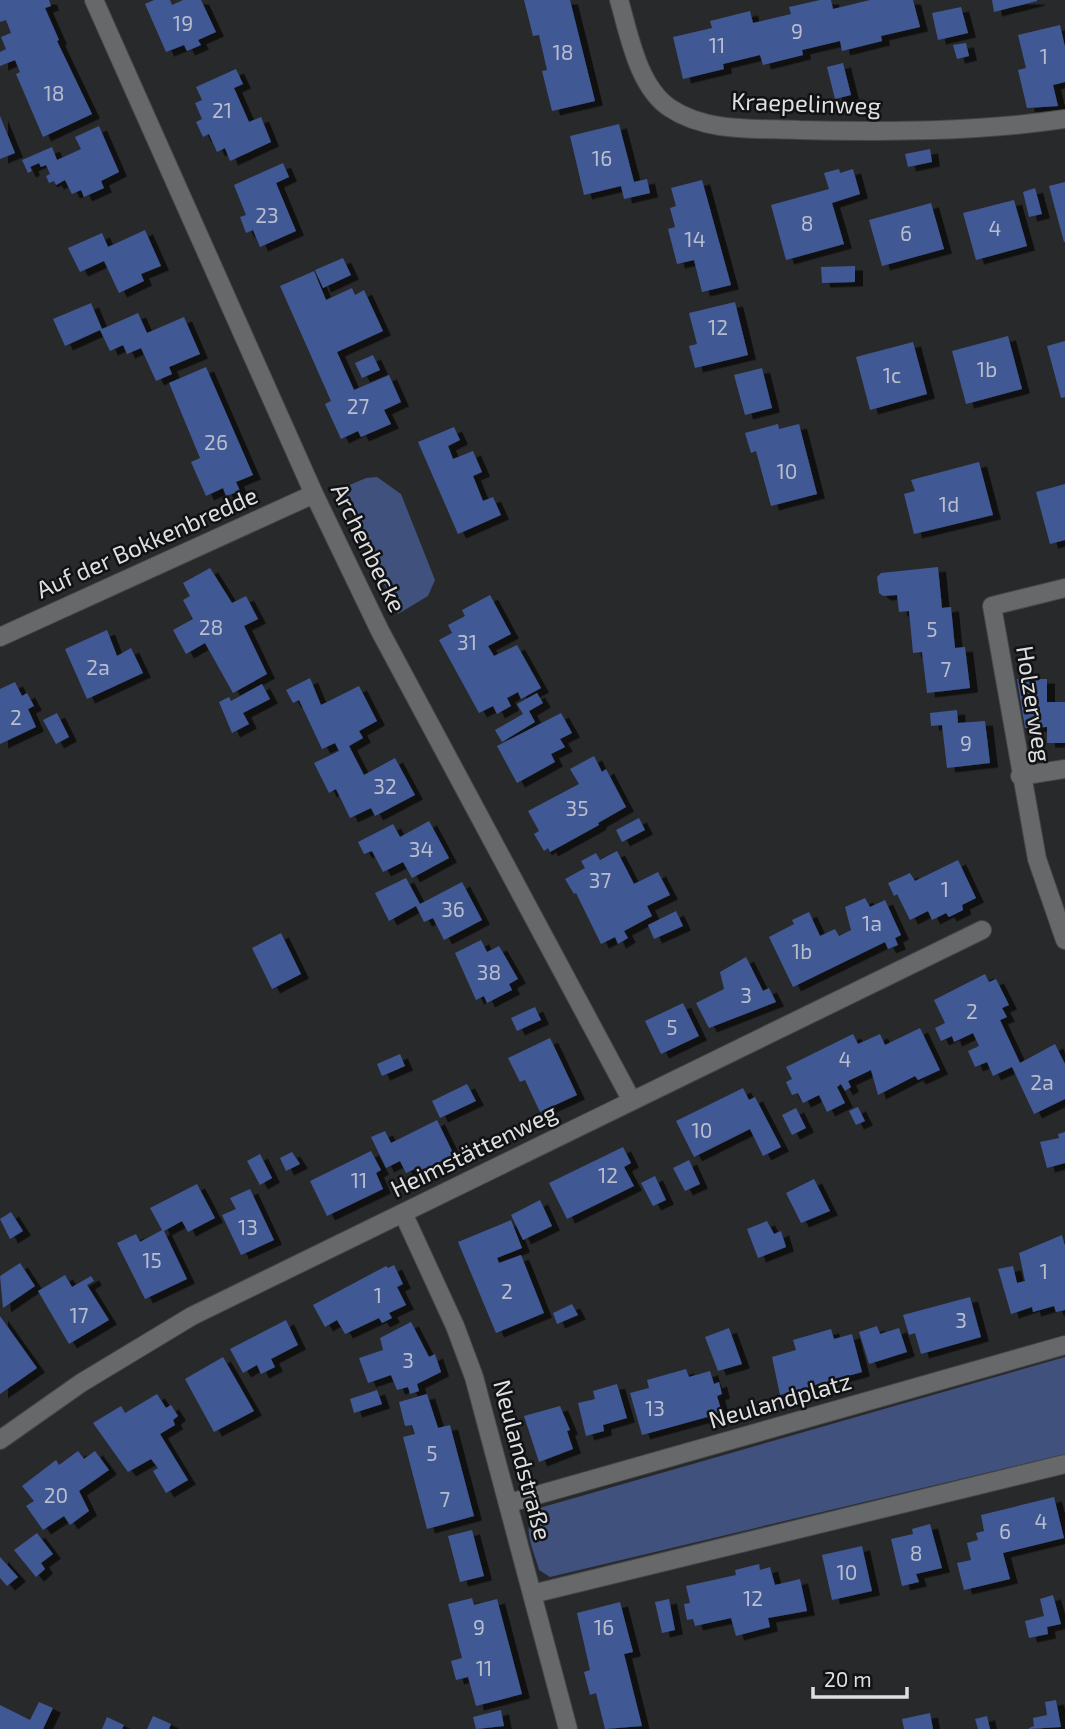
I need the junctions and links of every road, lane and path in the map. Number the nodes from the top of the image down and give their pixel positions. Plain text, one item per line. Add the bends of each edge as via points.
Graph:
1 (94, 0) edge
2 (619, 0) edge
3 (1065, 119) edge
4 (314, 494) junction
5 (1065, 588) edge
6 (0, 637) edge
7 (1065, 769) edge
8 (1020, 776) junction
9 (982, 930) dead end
10 (1062, 931) edge
11 (632, 1101) junction
12 (403, 1213) junction
13 (1065, 1345) edge
14 (0, 1440) edge
15 (1065, 1464) edge
16 (509, 1503) junction
17 (532, 1594) junction
18 (568, 1729) edge

1 - 4 street, Archenbecke
2 - 3 street, Kraepelinweg via 641,73 669,108 701,122 728,127 890,132
4 - 6 street, Auf der Bokkenbredde
4 - 11 street, Archenbecke via 380,631
5 - 8 street, Holzerweg via 992,606
7 - 8 street
8 - 10 street, Holzerweg via 1037,859
9 - 11 street, Heimstättenweg
11 - 12 street, Heimstättenweg
12 - 14 street, Heimstättenweg via 192,1316 81,1383
12 - 16 street, Neulandstraße via 474,1377
13 - 16 street, Neulandplatz
15 - 17 street
16 - 17 street, Neulandstraße
17 - 18 street, Neulandstraße

